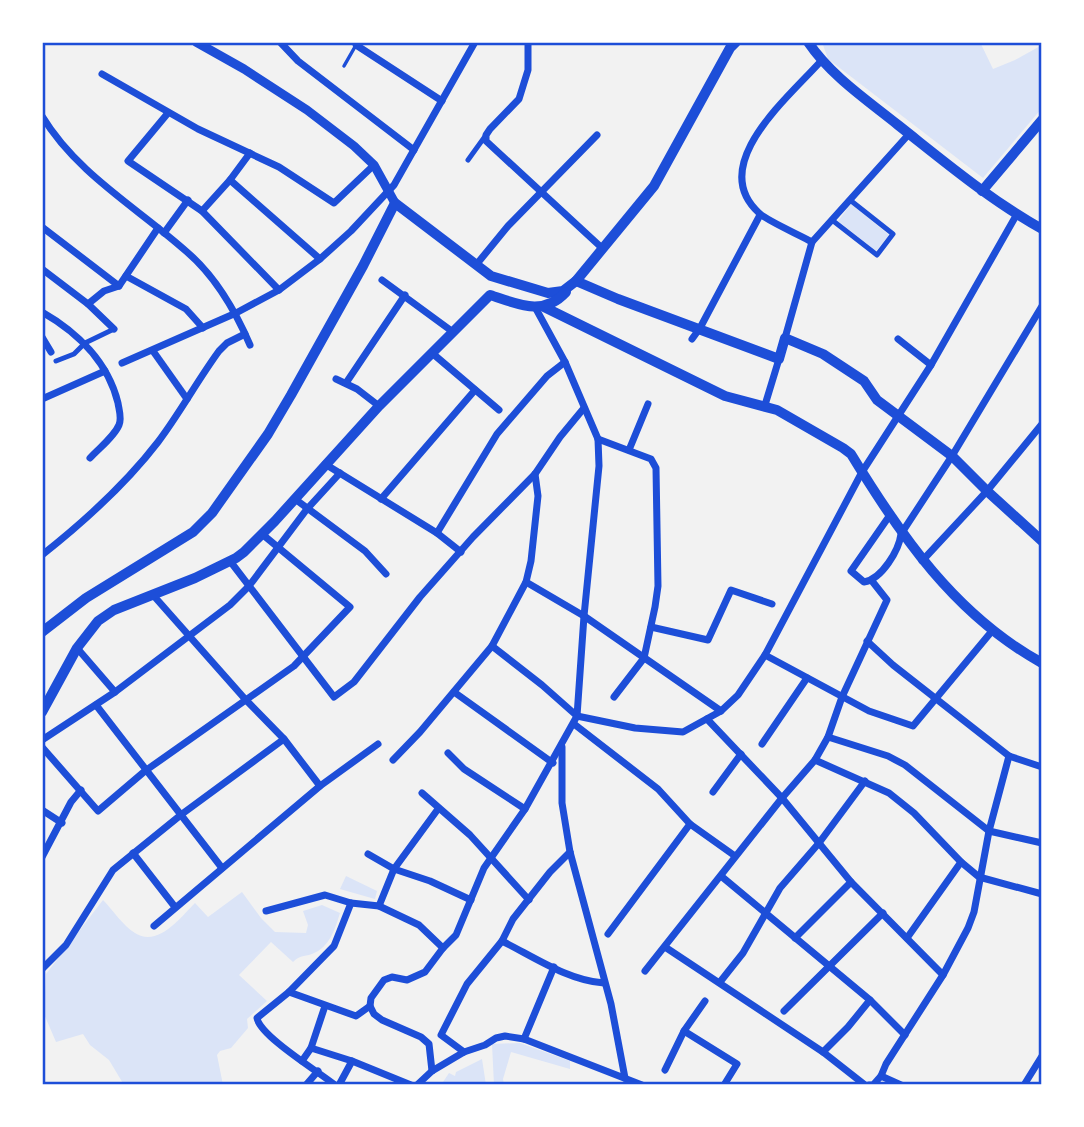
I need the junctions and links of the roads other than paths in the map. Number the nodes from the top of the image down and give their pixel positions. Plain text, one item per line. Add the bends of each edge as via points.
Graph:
1 (196, 42) edge
2 (280, 42) edge
3 (475, 42) edge
4 (528, 42) edge
5 (808, 42) edge
6 (357, 44) edge
7 (733, 44) edge
8 (821, 61) junction
9 (344, 66) dead end
10 (102, 74) dead end
11 (442, 101) junction
12 (168, 113) junction
13 (42, 116) edge
14 (1042, 120) edge
15 (909, 134) junction
16 (597, 135) dead end
17 (486, 138) junction
18 (414, 150) junction
19 (250, 153) junction
20 (468, 160) dead end
21 (374, 165) junction
22 (230, 180) junction
23 (388, 191) junction
24 (982, 191) junction
25 (541, 193) junction
26 (188, 200) junction
27 (850, 200) junction
28 (396, 203) junction
29 (202, 211) junction
30 (1017, 214) junction
31 (760, 215) junction
32 (832, 220) junction
33 (42, 227) edge
34 (1042, 229) edge
35 (161, 231) junction
36 (812, 242) junction
37 (603, 247) junction
38 (320, 259) junction
39 (476, 265) junction
40 (42, 268) edge
41 (126, 276) junction
42 (491, 276) junction
43 (382, 280) dead end
44 (517, 284) junction
45 (572, 284) junction
46 (119, 286) junction
47 (279, 290) junction
48 (405, 295) junction
49 (490, 295) junction
50 (511, 302) junction
51 (88, 304) junction
52 (1042, 306) edge
53 (540, 307) junction
54 (42, 312) edge
55 (236, 313) junction
56 (203, 328) junction
57 (701, 328) junction
58 (114, 329) joint
59 (453, 332) junction
60 (245, 334) junction
61 (42, 337) edge
62 (785, 338) junction
63 (691, 339) dead end
64 (898, 339) dead end
65 (85, 344) junction
66 (250, 345) dead end
67 (153, 351) junction
68 (51, 352) dead end
69 (432, 353) junction
70 (779, 359) junction
71 (56, 361) dead end
72 (565, 362) junction
73 (122, 363) dead end
74 (931, 365) junction
75 (105, 371) junction
76 (336, 379) dead end
77 (346, 383) junction
78 (475, 390) junction
79 (42, 399) edge
80 (187, 399) junction
81 (648, 404) dead end
82 (379, 405) junction
83 (765, 405) junction
84 (584, 408) junction
85 (499, 410) dead end
86 (898, 417) junction
87 (1042, 424) edge
88 (598, 439) junction
89 (629, 450) junction
90 (952, 456) junction
91 (90, 458) dead end
92 (326, 464) junction
93 (862, 472) junction
94 (340, 473) junction
95 (535, 474) junction
96 (987, 491) junction
97 (295, 499) junction
98 (381, 499) junction
99 (307, 509) junction
100 (890, 515) junction
101 (437, 533) junction
102 (262, 534) junction
103 (901, 534) junction
104 (1042, 541) edge
105 (278, 548) junction
106 (461, 552) junction
107 (42, 555) edge
108 (230, 561) junction
109 (922, 561) junction
110 (386, 574) dead end
111 (872, 581) junction
112 (526, 582) junction
113 (249, 586) junction
114 (153, 595) junction
115 (772, 604) dead end
116 (584, 615) junction
117 (651, 627) junction
118 (992, 631) junction
119 (42, 632) edge
120 (190, 637) junction
121 (867, 642) junction
122 (492, 646) junction
123 (77, 648) junction
124 (765, 655) junction
125 (303, 656) junction
126 (643, 658) junction
127 (1042, 663) edge
128 (807, 678) junction
129 (115, 692) junction
130 (454, 692) junction
131 (614, 697) dead end
132 (842, 697) junction
133 (935, 697) junction
134 (245, 699) junction
135 (96, 705) junction
136 (721, 710) junction
137 (42, 712) edge
138 (707, 719) junction
139 (575, 720) junction
140 (828, 737) junction
141 (284, 739) junction
142 (42, 740) edge
143 (378, 744) dead end
144 (762, 744) dead end
145 (562, 746) junction
146 (42, 747) edge
147 (448, 753) dead end
148 (741, 754) junction
149 (1009, 756) junction
150 (393, 760) dead end
151 (815, 760) junction
152 (552, 763) junction
153 (1042, 767) edge
154 (145, 771) junction
155 (865, 781) junction
156 (320, 786) junction
157 (81, 790) junction
158 (713, 792) dead end
159 (422, 793) dead end
160 (782, 798) junction
161 (438, 809) junction
162 (525, 809) junction
163 (42, 810) edge
164 (182, 814) junction
165 (62, 823) junction
166 (690, 824) junction
167 (989, 831) junction
168 (819, 843) junction
169 (1042, 843) edge
170 (570, 852) junction
171 (133, 853) junction
172 (368, 854) dead end
173 (491, 856) junction
174 (735, 856) junction
175 (42, 857) edge
176 (961, 862) junction
177 (222, 868) junction
178 (394, 869) junction
179 (721, 876) junction
180 (979, 877) junction
181 (851, 882) junction
182 (1042, 894) edge
183 (471, 900) junction
184 (529, 900) junction
185 (351, 903) junction
186 (175, 906) junction
187 (379, 906) junction
188 (266, 911) dead end
189 (765, 913) junction
190 (883, 913) junction
191 (154, 926) dead end
192 (608, 934) dead end
193 (795, 938) junction
194 (907, 938) junction
195 (502, 941) junction
196 (665, 947) junction
197 (443, 948) junction
198 (829, 966) junction
199 (554, 967) junction
200 (42, 969) edge
201 (645, 971) dead end
202 (943, 975) junction
203 (720, 982) junction
204 (604, 983) junction
205 (289, 992) junction
206 (870, 1000) junction
207 (705, 1001) dead end
208 (325, 1006) junction
209 (372, 1010) junction
210 (784, 1011) dead end
211 (684, 1031) junction
212 (905, 1035) junction
213 (524, 1039) junction
214 (311, 1048) junction
215 (464, 1052) junction
216 (823, 1052) junction
217 (1042, 1056) edge
218 (302, 1061) junction
219 (352, 1061) junction
220 (666, 1070) dead end
221 (317, 1071) junction
222 (432, 1071) junction
223 (881, 1076) junction
224 (625, 1079) junction
225 (306, 1085) edge
226 (337, 1085) edge
227 (411, 1085) edge
228 (417, 1085) edge
229 (642, 1085) edge
230 (724, 1085) edge
231 (867, 1085) edge
232 (901, 1085) edge
233 (1024, 1085) edge

1 - 21 street via 307,110
2 - 18 street
3 - 11 street
4 - 17 street via 528,69 519,99
5 - 8 main road
6 - 9 lane
6 - 11 street
7 - 37 main road via 654,186
8 - 15 main road
8 - 31 street via 769,118 746,155 741,186
10 - 12 street
11 - 18 street
12 - 19 street
12 - 26 street via 128,161
13 - 35 street via 58,142
14 - 24 main road
15 - 24 main road
15 - 27 street
16 - 25 street
17 - 20 street
17 - 25 street
18 - 23 street
19 - 21 street via 294,175 334,203
19 - 22 street
21 - 23 street
22 - 29 street
22 - 38 street
23 - 28 street
23 - 38 street
24 - 30 main road
25 - 37 street
25 - 39 street
26 - 29 street
26 - 35 street
27 - 32 street
27 - 32 street via 893,234 877,255
28 - 39 main road
28 - 119 main road via 268,434 212,513 193,533 86,598
29 - 47 street
30 - 34 main road
30 - 74 street
31 - 36 street
31 - 57 street
32 - 36 street
33 - 46 street
35 - 41 street
35 - 55 street via 202,267
36 - 62 street
37 - 45 main road
38 - 47 street
39 - 42 main road
40 - 51 street
41 - 46 street
41 - 56 street via 187,309
42 - 44 main road
42 - 49 main road via 495,284
43 - 48 street
44 - 45 main road via 560,293
44 - 50 main road via 505,290
45 - 53 main road via 555,302
45 - 57 main road
46 - 51 street
47 - 55 street
48 - 59 street
48 - 77 street
49 - 50 main road
49 - 59 main road
50 - 53 main road
51 - 58 street
52 - 90 street
53 - 72 street
53 - 83 main road via 725,396
54 - 65 street
55 - 56 street
55 - 60 street
56 - 67 street
57 - 63 street
57 - 70 main road
58 - 65 street
59 - 69 main road
60 - 66 street
60 - 80 street via 219,351
61 - 68 street
62 - 70 main road
62 - 86 main road via 823,354 853,374
64 - 74 street
65 - 71 street
65 - 75 street
67 - 73 street
67 - 80 street
69 - 78 street
69 - 82 main road
70 - 83 street
72 - 84 street
72 - 101 street via 497,434
74 - 86 street
75 - 79 street
75 - 91 street via 115,390 120,424
76 - 77 street
77 - 82 street
78 - 85 street
78 - 98 street
80 - 107 street via 136,469
81 - 89 street
82 - 92 main road
83 - 93 main road via 843,448
84 - 88 street
84 - 95 street
86 - 90 main road
86 - 93 street
87 - 96 street
88 - 89 street
88 - 116 street
89 - 117 street via 652,459 656,468 658,586
90 - 96 main road
90 - 103 street
92 - 94 street
92 - 97 main road
93 - 100 main road
93 - 124 street
94 - 98 street
94 - 99 street
95 - 106 street
95 - 112 street via 538,496
96 - 104 main road
96 - 109 street
97 - 99 street
97 - 102 main road
98 - 101 street
99 - 105 street
99 - 110 street via 365,551
100 - 103 main road
100 - 111 street via 851,571 864,582
101 - 106 street
102 - 105 street
102 - 108 main road
103 - 109 main road
103 - 111 street via 900,548
105 - 113 street
105 - 125 street via 350,607
106 - 125 street via 354,682 334,697
108 - 113 street
108 - 114 main road
109 - 118 main road
111 - 121 street via 887,600
112 - 116 street
112 - 122 street
113 - 120 street
113 - 125 street
114 - 120 street
114 - 123 main road via 104,616
115 - 117 street via 731,590 708,640
116 - 126 street
116 - 139 street
117 - 126 street
118 - 127 main road
118 - 133 street
120 - 129 street
120 - 134 street
121 - 132 street
121 - 133 street
122 - 130 street
122 - 139 street via 542,685
123 - 129 street
123 - 137 main road
124 - 128 street
124 - 136 street
125 - 134 street
126 - 131 street
126 - 136 street
128 - 132 street
128 - 144 street
129 - 135 street
130 - 150 street
130 - 152 street
132 - 133 street via 909,726
132 - 140 street
133 - 149 street
134 - 141 street
134 - 154 street
135 - 142 street
135 - 154 street
136 - 138 street
138 - 139 street via 684,732
138 - 148 street
139 - 145 street
139 - 166 street via 658,789
140 - 151 street
140 - 167 street via 905,765
141 - 156 street
141 - 164 street
143 - 156 street
145 - 152 street
145 - 170 street via 562,803
146 - 157 street
147 - 162 street via 464,769
148 - 158 street
148 - 160 street
149 - 153 street
149 - 167 street
151 - 155 street
151 - 160 street
152 - 162 street
154 - 157 street via 98,811
154 - 164 street
155 - 168 street
155 - 176 street via 914,813
156 - 177 street
157 - 165 street
159 - 161 street
160 - 168 street
160 - 174 street
161 - 173 street
161 - 178 street
162 - 173 street
163 - 165 street
164 - 171 street
164 - 177 street
165 - 175 street
166 - 174 street
166 - 192 street
167 - 169 street
167 - 180 street
168 - 181 street
168 - 189 street
170 - 184 street
170 - 204 street
171 - 186 street
171 - 200 street via 113,870 66,945
172 - 178 street
173 - 183 street
173 - 184 street
174 - 179 street
176 - 180 street
176 - 194 street
177 - 186 street
178 - 183 street
178 - 187 street
179 - 189 street
179 - 196 street
180 - 182 street
180 - 202 street via 974,912
181 - 190 street
181 - 193 street
183 - 197 street via 456,935
184 - 195 street
185 - 187 street
185 - 188 street via 325,895
185 - 205 street via 334,946
186 - 191 street
187 - 197 street via 419,925
189 - 193 street
189 - 203 street
190 - 194 street
190 - 198 street
193 - 198 street
194 - 202 street
195 - 199 street
195 - 215 street via 467,985 441,1035
196 - 201 street
196 - 203 street
197 - 209 street via 419,976 384,980 371,998
198 - 206 street
198 - 210 street
199 - 204 street
199 - 213 street
202 - 212 street
203 - 216 street
204 - 224 street
205 - 208 street
205 - 218 street via 257,1018 260,1027
206 - 212 street
206 - 216 street
207 - 211 street
208 - 209 street via 356,1016
208 - 214 street
209 - 222 street via 429,1044
211 - 220 street
211 - 230 street via 737,1063
212 - 223 street
213 - 215 street via 505,1036
213 - 224 street
214 - 218 street
214 - 219 street
215 - 222 street
216 - 231 street
217 - 233 street
218 - 221 street
219 - 226 street
219 - 227 street
221 - 225 street
221 - 226 street
222 - 228 street
223 - 231 street
223 - 232 street
224 - 229 street

